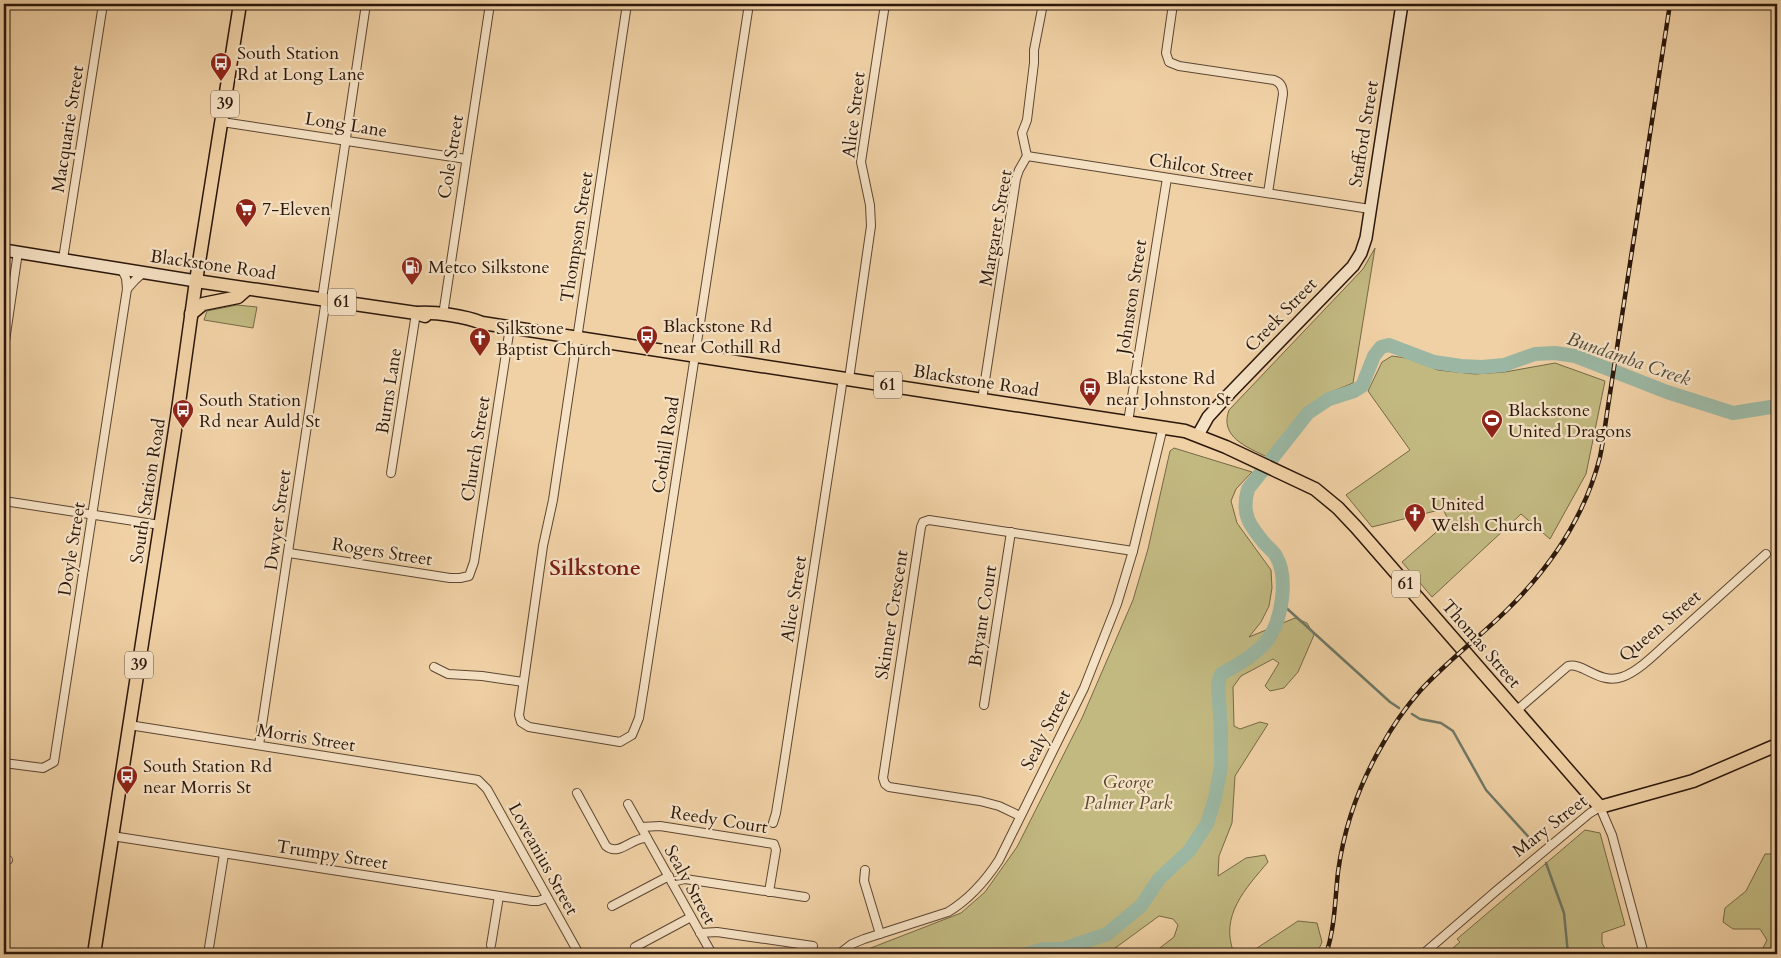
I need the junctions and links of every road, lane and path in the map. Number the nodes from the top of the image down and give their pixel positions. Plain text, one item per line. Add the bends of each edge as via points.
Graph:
1 (103, 4) edge
2 (240, 4) edge
3 (366, 4) edge
4 (490, 4) edge
5 (627, 4) edge
6 (749, 4) edge
7 (885, 4) edge
8 (1043, 4) edge
9 (1173, 4) edge
10 (1402, 4) edge
11 (222, 122) junction
12 (345, 140) junction
13 (1027, 156) junction
14 (466, 159) junction
15 (1167, 178) junction
16 (1268, 193) junction
17 (1370, 209) junction
18 (4, 250) edge
19 (18, 252) junction
20 (63, 259) junction
21 (1353, 266) joint
22 (121, 268) junction
23 (143, 273) junction
24 (196, 280) junction
25 (247, 289) junction
26 (127, 290) junction
27 (324, 299) junction
28 (417, 313) junction
29 (191, 314) junction
30 (443, 315) junction
31 (482, 323) junction
32 (510, 327) junction
33 (577, 338) junction
34 (4, 348) edge
35 (695, 356) junction
36 (846, 379) junction
37 (982, 400) junction
38 (1128, 422) junction
39 (1163, 427) junction
40 (1198, 435) junction
41 (391, 473) dead end
42 (4, 501) edge
43 (92, 514) junction
44 (160, 525) junction
45 (1011, 532) junction
46 (1133, 551) junction
47 (289, 553) junction
48 (1766, 554) dead end
49 (469, 576) joint
50 (434, 667) dead end
51 (523, 682) junction
52 (984, 705) dead end
53 (1516, 711) junction
54 (129, 725) junction
55 (1777, 744) edge
56 (259, 746) junction
57 (4, 763) edge
58 (478, 780) joint
59 (577, 793) dead end
60 (628, 804) dead end
61 (1600, 807) junction
62 (1020, 816) junction
63 (773, 823) dead end
64 (641, 827) junction
65 (112, 836) junction
66 (647, 838) junction
67 (224, 854) junction
68 (865, 870) dead end
69 (670, 879) junction
70 (768, 892) junction
71 (498, 896) junction
72 (805, 897) dead end
73 (547, 898) junction
74 (612, 906) dead end
75 (691, 917) junction
76 (700, 933) junction
77 (880, 934) junction
78 (491, 945) dead end
79 (813, 946) dead end
80 (635, 947) dead end
81 (94, 954) edge
82 (208, 954) edge
83 (579, 954) edge
84 (712, 954) edge
85 (839, 954) edge
86 (1423, 954) edge
87 (1644, 954) edge

1 - 20 street, Macquarie Street
2 - 11 main road, South Station Road / 39
3 - 12 street, Dwyer Street
4 - 14 street, Cole Street
5 - 33 street, Thompson Street
6 - 35 street, Cothill Road
7 - 36 street, Alice Street via 861,162 871,226
8 - 13 street, Margaret Street via 1022,133
9 - 16 street via 1166,53 1169,62 1274,80 1282,87
10 - 17 main road, Stafford Street
11 - 12 street, Long Lane
11 - 24 main road, South Station Road / 39
12 - 14 street, Long Lane
12 - 27 street, Dwyer Street
13 - 15 street, Chilcot Street
13 - 37 street, Margaret Street via 1016,178
14 - 30 street, Cole Street
15 - 16 street, Chilcot Street
15 - 38 street, Johnston Street
16 - 17 street, Chilcot Street
17 - 21 main road, Stafford Street via 1364,246
18 - 19 main road, Blackstone Road
19 - 20 main road, Blackstone Road
19 - 34 street
20 - 22 main road, Blackstone Road
21 - 40 main road, Creek Street via 1230,393 1208,417
22 - 23 main road, Blackstone Road
22 - 26 street, Doyle Street
23 - 24 main road, Blackstone Road
23 - 26 street
24 - 25 main road, Blackstone Road / 61
24 - 29 main road, South Station Road / 39
25 - 27 main road, Blackstone Road / 61
25 - 29 main road via 238,297 203,304
26 - 43 street, Doyle Street
27 - 28 main road, Blackstone Road / 61
27 - 47 street, Dwyer Street
28 - 30 main road, Blackstone Road / 61
28 - 31 main road, Blackstone Road / 61 via 426,317
28 - 41 street, Burns Lane
29 - 44 main road, South Station Road / 39
30 - 31 main road, Blackstone Road / 61
31 - 32 main road, Blackstone Road / 61
32 - 33 main road, Blackstone Road / 61
32 - 49 street, Church Street via 474,562
33 - 35 main road, Blackstone Road / 61
33 - 51 street, Thompson Street
35 - 36 main road, Blackstone Road / 61
35 - 51 street, Cothill Road via 639,718 632,735 620,742 524,725 519,715
36 - 37 main road, Blackstone Road / 61
36 - 63 street, Alice Street
37 - 38 main road, Blackstone Road / 61
38 - 39 main road, Blackstone Road / 61
39 - 40 main road, Blackstone Road / 61
39 - 46 street, Sealy Street
40 - 53 main road, Thomas Street / 61 via 1315,489 1338,508
42 - 43 street
43 - 44 street
43 - 57 street, Doyle Street via 54,762 43,768
44 - 54 main road, South Station Road / 39
45 - 46 street, Skinner Crescent
45 - 52 street, Bryant Court
45 - 62 street, Skinner Crescent via 929,520 923,522 883,778 889,787 980,801
46 - 62 street, Sealy Street via 1118,604 1084,688
47 - 49 street, Rogers Street via 450,578
47 - 56 street, Dwyer Street
48 - 53 street, Queen Street via 1628,674 1611,678 1568,666
50 - 51 street via 448,674
53 - 61 main road, Thomas Street / 61
54 - 56 street, Morris Street
54 - 65 main road, South Station Road / 39
55 - 61 main road, Mary Street via 1693,781
56 - 58 street, Morris Street
58 - 73 street, Loveanius Street via 487,790
59 - 66 street via 610,850
60 - 64 street, Sealy Street
61 - 86 street, Mary Street
61 - 87 street, Thomas Street via 1612,835
62 - 77 street, Sealy Street via 992,871 959,906
64 - 66 street, Sealy Street
64 - 70 street, Reedy Court via 660,826 774,844 776,850
65 - 67 street, Trumpy Street
65 - 81 main road, South Station Road / 39
66 - 69 street, Sealy Street
67 - 71 street, Trumpy Street
67 - 82 street
68 - 77 street via 864,881
69 - 70 street
69 - 74 street
69 - 75 street, Sealy Street
70 - 72 street
71 - 73 street, Trumpy Street via 538,901
71 - 78 street
73 - 83 street, Loveanius Street
75 - 76 street, Sealy Street
75 - 80 street
76 - 79 street via 717,932
76 - 84 street, Sealy Street
77 - 85 street, Sealy Street via 852,944

